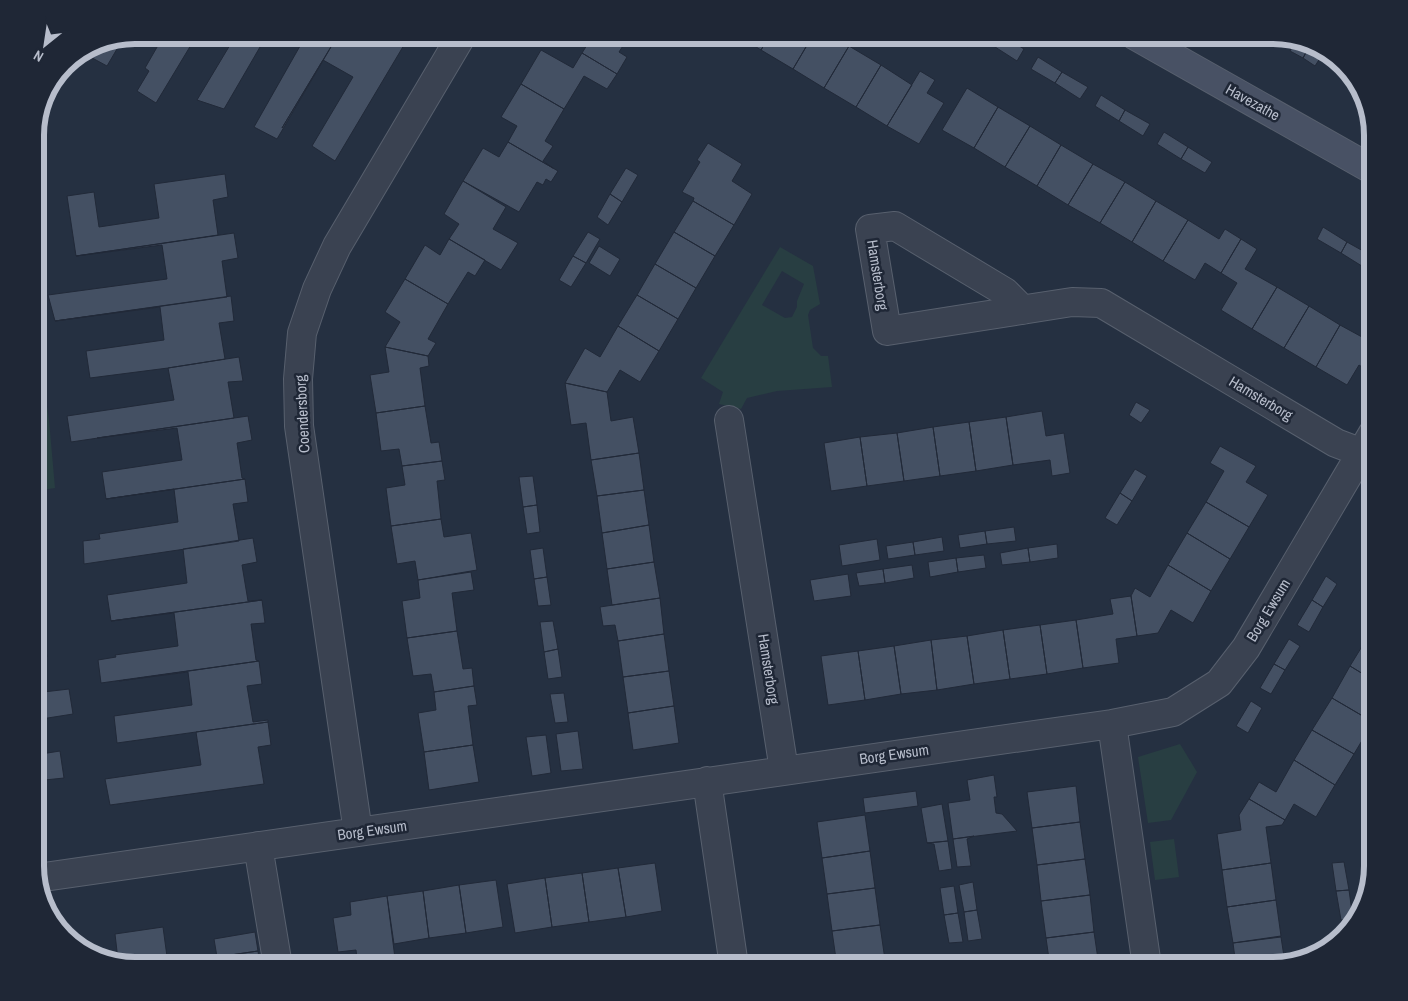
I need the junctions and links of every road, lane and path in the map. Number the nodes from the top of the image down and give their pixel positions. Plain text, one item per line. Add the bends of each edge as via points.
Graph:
1 (457, 44) edge
2 (1150, 44) edge
3 (1364, 165) edge
4 (1023, 310) junction
5 (729, 420) dead end
6 (1364, 447) edge
7 (1364, 456) edge
8 (1112, 724) junction
9 (784, 770) junction
10 (707, 781) junction
11 (358, 832) junction
12 (258, 846) junction
13 (45, 877) edge
14 (276, 957) edge
15 (733, 957) edge
16 (1146, 957) edge

1 - 11 street, Coendersborg via 337,246 317,289 302,333 298,379 299,426
2 - 3 street, Havezathe
4 - 4 street, Hamsterborg via 887,332 870,229 895,226 1005,292
4 - 6 street, Hamsterborg via 1072,302 1101,303 1336,443
5 - 9 street, Hamsterborg
7 - 8 street, Borg Ewsum via 1246,648 1219,683 1173,712
8 - 9 street, Borg Ewsum
8 - 16 street
9 - 10 street, Borg Ewsum
10 - 11 street, Borg Ewsum
10 - 15 street
11 - 12 street, Borg Ewsum
12 - 13 street, Borg Ewsum
12 - 14 street

